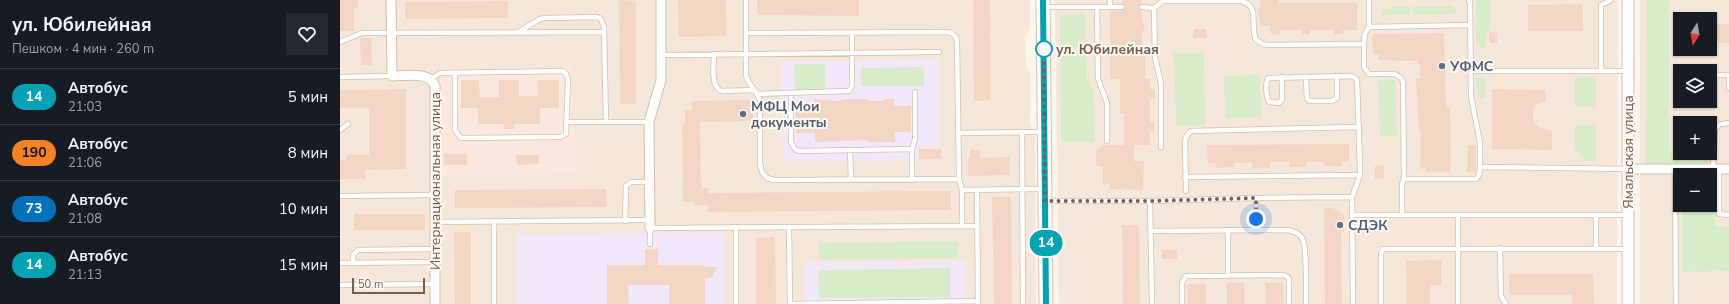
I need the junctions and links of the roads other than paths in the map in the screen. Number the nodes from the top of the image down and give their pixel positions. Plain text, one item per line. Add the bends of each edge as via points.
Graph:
1 (392, 0) edge
2 (661, 0) edge
3 (746, 0) edge
4 (1110, 0) edge
5 (1369, 0) edge
6 (1469, 0) edge
7 (1611, 0) edge
8 (1628, 0) edge
9 (1043, 4) edge
10 (1097, 7) junction
11 (1110, 7) junction
12 (1122, 7) dead end
13 (1142, 7) dead end
14 (1154, 8) junction
15 (1470, 25) junction
16 (1369, 27) junction
17 (518, 32) junction
18 (604, 32) junction
19 (392, 33) junction
20 (746, 33) junction
21 (852, 33) junction
22 (340, 42) edge
23 (1364, 44) junction
24 (939, 52) dead end
25 (852, 53) junction
26 (661, 54) junction
27 (714, 54) junction
28 (746, 54) junction
29 (1471, 71) junction
30 (1601, 71) junction
31 (1628, 71) junction
32 (455, 73) junction
33 (1717, 75) edge
34 (1729, 75) edge
35 (392, 76) junction
36 (1337, 76) junction
37 (340, 77) edge
38 (1282, 77) junction
39 (1306, 77) junction
40 (431, 79) junction
41 (1729, 88) edge
42 (755, 92) junction
43 (915, 92) dead end
44 (791, 93) junction
45 (567, 122) junction
46 (606, 122) junction
47 (649, 122) junction
48 (1729, 123) edge
49 (348, 124) dead end
50 (1359, 127) junction
51 (340, 130) edge
52 (1022, 132) junction
53 (1045, 132) junction
54 (959, 133) junction
55 (1107, 141) dead end
56 (1161, 147) dead end
57 (912, 149) junction
58 (850, 150) junction
59 (1480, 167) junction
60 (1628, 168) junction
61 (1716, 168) edge
62 (1673, 169) edge
63 (1717, 169) edge
64 (1729, 169) edge
65 (1360, 175) junction
66 (1185, 177) junction
67 (960, 179) junction
68 (1404, 179) junction
69 (851, 180) junction
70 (912, 180) junction
71 (649, 182) junction
72 (1717, 184) edge
73 (1022, 189) junction
74 (962, 190) junction
75 (977, 190) junction
76 (1186, 191) dead end
77 (436, 195) junction
78 (1045, 195) junction
79 (340, 196) edge
80 (1352, 197) junction
81 (1256, 198) junction
82 (1150, 201) junction
83 (1675, 212) edge
84 (1352, 215) junction
85 (1402, 215) junction
86 (1458, 215) junction
87 (1596, 215) junction
88 (1628, 215) junction
89 (1729, 215) edge
90 (625, 221) junction
91 (436, 222) junction
92 (494, 222) junction
93 (650, 224) junction
94 (962, 226) junction
95 (977, 226) junction
96 (736, 227) junction
97 (789, 227) junction
98 (1228, 230) junction
99 (1256, 230) junction
100 (1151, 231) junction
101 (650, 244) dead end
102 (1458, 248) junction
103 (1500, 248) junction
104 (1596, 248) junction
105 (1628, 248) junction
106 (436, 249) junction
107 (436, 262) junction
108 (340, 263) edge
109 (353, 263) junction
110 (1228, 275) junction
111 (436, 284) junction
112 (340, 285) edge
113 (978, 302) edge
114 (436, 304) edge
115 (494, 304) edge
116 (736, 304) edge
117 (790, 304) edge
118 (834, 304) edge
119 (1023, 304) edge
120 (1046, 304) edge
121 (1152, 304) edge
122 (1182, 304) edge
123 (1289, 304) edge
124 (1306, 304) edge
125 (1353, 304) edge
126 (1381, 304) edge
127 (1458, 304) edge
128 (1506, 304) edge
129 (1628, 304) edge
130 (1676, 304) edge

1 - 19 street
2 - 26 street
3 - 20 lane
4 - 11 lane
5 - 16 lane
6 - 15 lane
7 - 30 lane via 1601,5
8 - 31 street, Ямальская улица
9 - 10 lane
9 - 53 main road
10 - 11 lane
10 - 55 lane via 1098,79 1107,103
11 - 12 lane
13 - 14 lane
14 - 23 lane via 1163,1 1242,0 1252,6 1254,35 1260,44
14 - 56 lane via 1155,57 1161,84
15 - 16 lane
15 - 29 lane
16 - 23 lane via 1365,33
17 - 18 lane
17 - 18 lane via 545,18 597,17 604,23
17 - 19 lane
18 - 46 lane
19 - 22 lane via 358,34
19 - 35 street
20 - 21 lane
20 - 28 lane
21 - 25 lane
21 - 54 lane via 953,34 957,41
23 - 68 lane via 1366,71 1373,74 1395,74 1402,78
24 - 25 lane
25 - 28 lane
25 - 44 lane via 852,86 849,91
26 - 27 lane
26 - 47 street via 660,90
27 - 28 lane
27 - 42 lane via 714,83 718,89
28 - 42 lane via 746,76
29 - 30 lane
29 - 59 lane via 1471,96 1480,143
30 - 31 lane
31 - 60 street, Ямальская улица
32 - 40 lane via 437,74
32 - 45 lane via 564,72 568,78
32 - 45 lane via 455,130 461,138 560,137 566,134
33 - 34 lane
34 - 41 lane
35 - 37 lane
35 - 40 street, Интернациональная улица via 423,76
36 - 39 lane
36 - 39 lane via 1337,98 1332,101 1307,99
36 - 50 lane via 1354,77 1357,80
38 - 38 lane via 1267,80 1267,98 1270,102 1279,103 1282,100
38 - 39 lane
40 - 77 street, Интернациональная улица via 435,86
42 - 44 lane
42 - 69 lane via 760,101 760,164 767,178
43 - 57 lane via 915,139
44 - 58 lane via 791,142 795,149
45 - 46 lane
46 - 47 lane
47 - 71 street
48 - 61 lane via 1715,128
49 - 51 lane
50 - 65 lane
50 - 66 lane via 1191,131 1185,141
52 - 53 lane
52 - 54 lane
52 - 73 lane
53 - 78 main road
54 - 67 lane
57 - 58 lane
57 - 70 lane
58 - 69 lane
59 - 60 lane
59 - 68 lane via 1476,179
60 - 62 street
60 - 88 street, Ямальская улица
63 - 64 street
65 - 66 lane
65 - 80 lane
66 - 76 lane
67 - 70 lane
67 - 74 lane
68 - 85 lane
69 - 70 lane
71 - 90 lane via 631,182 626,186
71 - 93 street
72 - 89 lane via 1719,214
73 - 75 lane
73 - 78 lane
73 - 119 lane
74 - 75 lane
74 - 94 lane
75 - 95 lane
77 - 79 lane
77 - 91 street, Интернациональная улица
78 - 82 lane
78 - 120 main road
80 - 81 lane
80 - 84 lane
81 - 82 lane
81 - 99 lane
82 - 100 lane
83 - 130 lane
84 - 85 lane
84 - 125 lane
85 - 86 lane
86 - 87 lane
86 - 102 lane
87 - 88 lane
87 - 104 lane
88 - 105 street, Ямальская улица
90 - 92 lane
90 - 93 lane
91 - 92 lane
91 - 106 street, Интернациональная улица
92 - 115 lane
93 - 96 lane
93 - 101 lane
94 - 95 lane
94 - 97 lane
95 - 113 lane
96 - 97 lane
96 - 116 lane
97 - 117 lane
98 - 99 lane
98 - 100 lane
98 - 110 lane
99 - 124 lane via 1288,230 1300,235 1305,246
100 - 121 lane
102 - 103 lane
102 - 126 lane via 1384,249 1381,253
102 - 127 lane
103 - 104 lane
103 - 128 lane via 1501,296
104 - 105 lane
105 - 129 street, Ямальская улица
106 - 107 street, Интернациональная улица
106 - 109 lane via 358,250 353,255
107 - 109 lane
107 - 111 street, Интернациональная улица
108 - 109 lane
110 - 122 lane via 1186,276 1182,283
110 - 123 lane via 1286,275 1289,280
111 - 112 lane
111 - 114 street, Интернациональная улица
113 - 118 lane
117 - 118 lane

